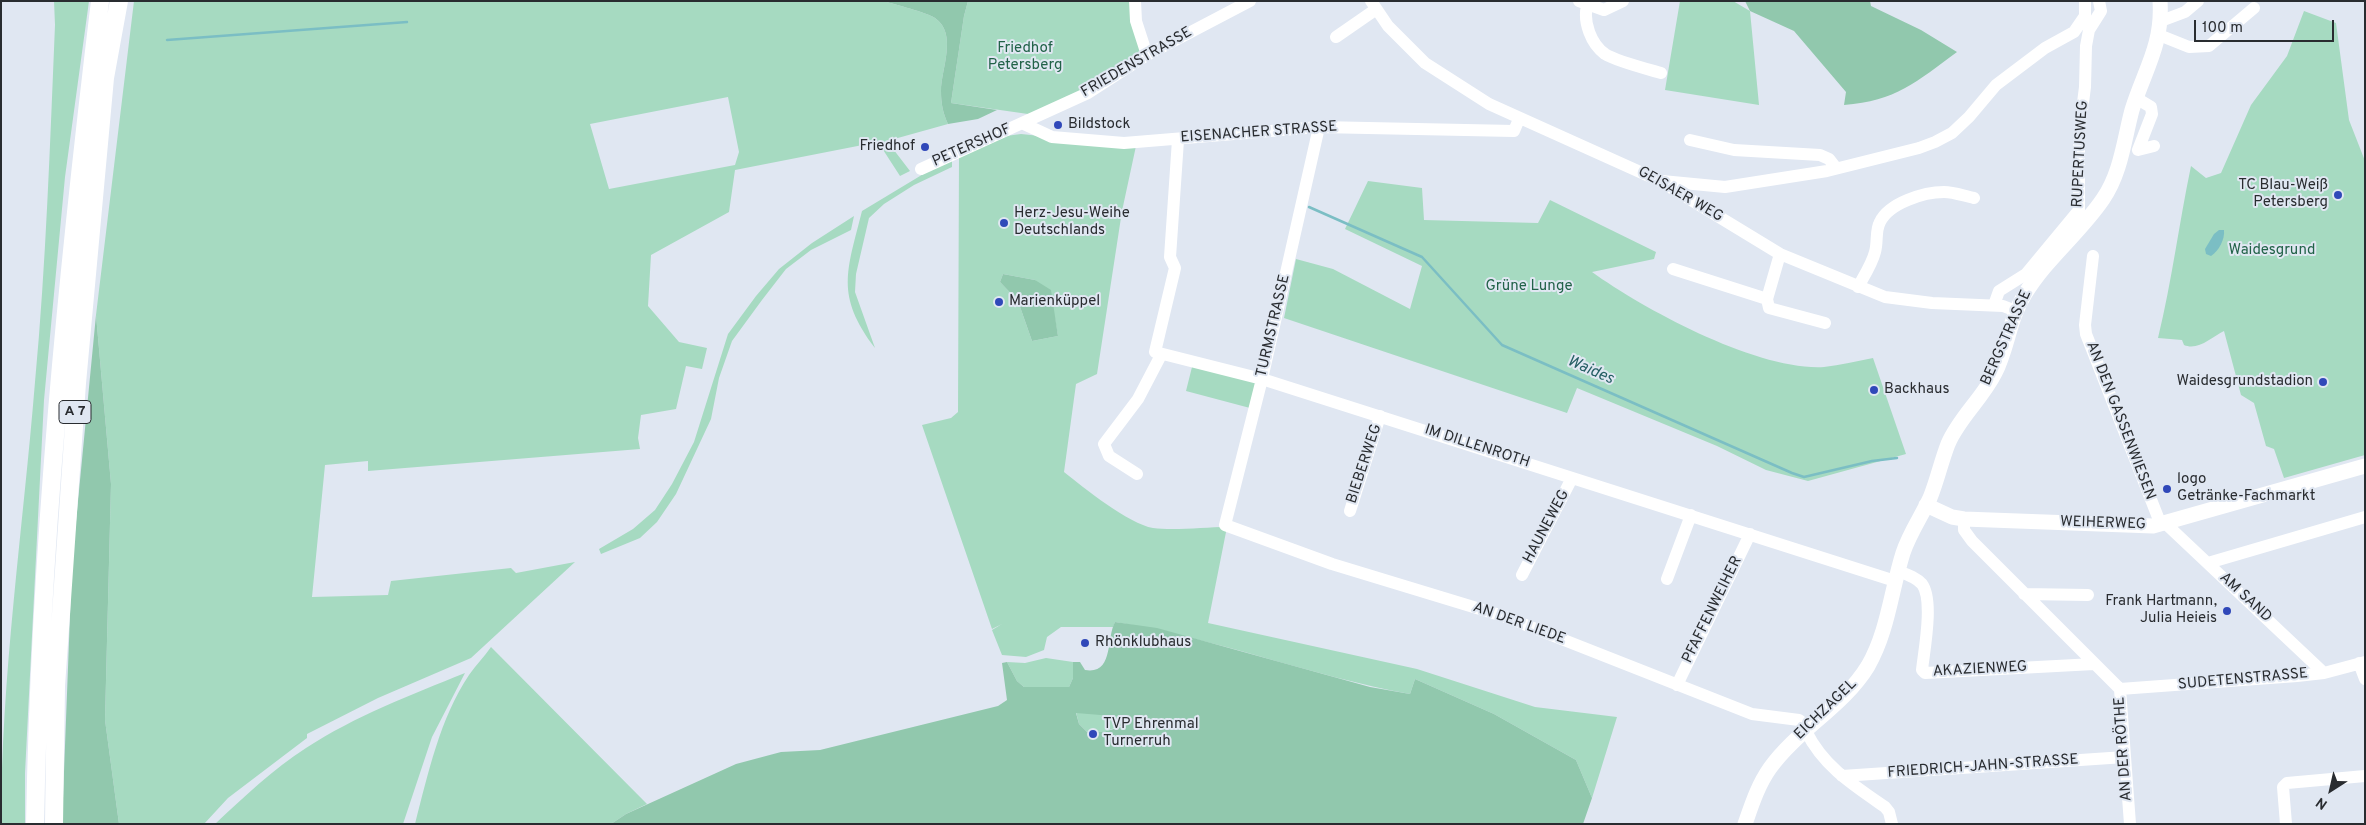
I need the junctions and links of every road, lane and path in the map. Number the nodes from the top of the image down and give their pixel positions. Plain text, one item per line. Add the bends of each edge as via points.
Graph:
1 (100, 1) edge
2 (119, 1) edge
3 (1135, 1) edge
4 (1250, 1) edge
5 (1623, 1) edge
6 (2085, 1) edge
7 (2099, 1) edge
8 (2160, 1) edge
9 (2198, 1) edge
10 (1583, 4) edge
11 (1373, 6) edge
12 (2254, 8) dead end
13 (2160, 28) junction
14 (1336, 37) dead end
15 (1147, 55) junction
16 (1661, 73) dead end
17 (2136, 98) junction
18 (1519, 119) junction
19 (1024, 124) junction
20 (1319, 126) junction
21 (1178, 140) junction
22 (1690, 140) dead end
23 (2154, 146) dead end
24 (1836, 168) junction
25 (921, 169) dead end
26 (1660, 181) junction
27 (1974, 198) dead end
28 (1780, 254) junction
29 (2093, 256) dead end
30 (1673, 269) dead end
31 (1858, 287) junction
32 (1767, 299) junction
33 (1994, 305) junction
34 (2016, 311) junction
35 (1825, 323) dead end
36 (1161, 355) junction
37 (1262, 380) junction
38 (1380, 416) junction
39 (2365, 466) edge
40 (1137, 474) dead end
41 (1572, 478) junction
42 (1926, 506) junction
43 (1350, 511) dead end
44 (1691, 515) junction
45 (2365, 517) edge
46 (1964, 519) junction
47 (2164, 524) junction
48 (1225, 525) joint
49 (1750, 534) junction
50 (2208, 563) junction
51 (1522, 575) dead end
52 (1897, 576) junction
53 (1667, 579) dead end
54 (2024, 594) junction
55 (2088, 595) dead end
56 (2362, 662) edge
57 (2094, 664) junction
58 (2324, 673) junction
59 (2365, 679) edge
60 (1677, 685) junction
61 (2120, 689) junction
62 (1807, 729) junction
63 (2125, 757) junction
64 (1842, 776) junction
65 (2365, 776) edge
66 (35, 824) edge
67 (54, 824) edge
68 (1745, 824) edge
69 (1892, 824) edge
70 (2130, 824) edge
71 (2286, 824) edge

1 - 66 highway, A 7 via 58,385 39,685
2 - 67 highway, A 7 via 105,78 77,383 56,686
3 - 15 street via 1136,21
4 - 15 street, FRIEDENSTRASSE
5 - 10 street via 1604,10
6 - 24 street via 2084,16 2074,32 2046,48 1996,85 1952,133 1919,148
7 - 33 street, RUPERTUSWEG via 2101,11 2089,30 2086,46 2079,134 2079,210 2026,274 1999,291
8 - 13 main road, BERGSTRASSE
9 - 13 street
10 - 16 street via 1592,38 1606,54
11 - 14 street, GEISAER WEG
11 - 18 street, GEISAER WEG via 1388,26 1426,63 1489,104
12 - 13 street via 2209,46 2189,47
13 - 17 main road, BERGSTRASSE via 2151,64
15 - 19 street, FRIEDENSTRASSE via 1088,93
17 - 23 street via 2151,107 2152,114 2138,150
17 - 34 main road, BERGSTRASSE via 2109,189 2096,209 2033,281
18 - 20 street, EISENACHER STRASSE via 1514,131
18 - 26 street, GEISAER WEG
19 - 21 street, EISENACHER STRASSE via 1052,137 1124,143
19 - 25 street, PETERSHOF
20 - 21 street, EISENACHER STRASSE
20 - 37 street, TURMSTRASSE
21 - 36 street via 1170,257 1175,268 1155,352
22 - 24 street via 1734,150 1820,155 1829,159
24 - 26 street via 1725,187
26 - 28 street, GEISAER WEG
27 - 31 street via 1946,192 1931,193 1905,202 1884,215 1878,226 1872,260
28 - 31 street, GEISAER WEG
28 - 32 street
29 - 47 street, AN DEN GASSENWIESEN via 2086,334
30 - 32 street
31 - 33 street, GEISAER WEG via 1885,297 1932,303
32 - 35 street via 1769,308
33 - 34 street, GEISAER WEG
34 - 42 main road, BERGSTRASSE via 1999,366 1956,429
36 - 37 street
36 - 40 street via 1138,398 1104,444 1110,456
37 - 38 street, IM DILLENROTH
37 - 48 street, TURMSTRASSE
38 - 41 street, IM DILLENROTH
38 - 43 street, BIEBERWEG
39 - 47 main road, WEIHERWEG
41 - 44 street, IM DILLENROTH
41 - 51 street, HAUNEWEG
42 - 46 main road, WEIHERWEG
42 - 52 main road, EICHZAGEL via 1905,546
44 - 49 street, IM DILLENROTH
44 - 53 street
45 - 50 street
46 - 47 main road, WEIHERWEG via 2142,527
46 - 54 street, AN DER RÖTHE via 1967,535
47 - 50 street, AM SAND
48 - 60 street, AN DER LIEDE via 1332,564 1503,616
49 - 52 street, IM DILLENROTH
49 - 60 street, PFAFFENWEIHER
50 - 58 street, AM SAND
52 - 57 street, AKAZIENWEG via 1918,581 1925,592 1928,624 1922,670 1925,673
52 - 62 main road, EICHZAGEL via 1885,626 1871,660 1848,693
54 - 55 street
54 - 57 street, AN DER RÖTHE
56 - 58 street, SUDETENSTRASSE
56 - 59 street
57 - 61 street, AN DER RÖTHE
58 - 61 street, SUDETENSTRASSE
60 - 62 street, AN DER LIEDE via 1752,714 1799,720
61 - 63 street, AN DER RÖTHE
62 - 64 street, FRIEDRICH-JAHN-STRASSE via 1822,758
62 - 68 main road, EICHZAGEL via 1766,773
63 - 64 street, FRIEDRICH-JAHN-STRASSE
63 - 70 street, AN DER RÖTHE
64 - 69 street, FRIEDRICH-JAHN-STRASSE via 1885,807
65 - 71 street via 2287,783 2283,787

